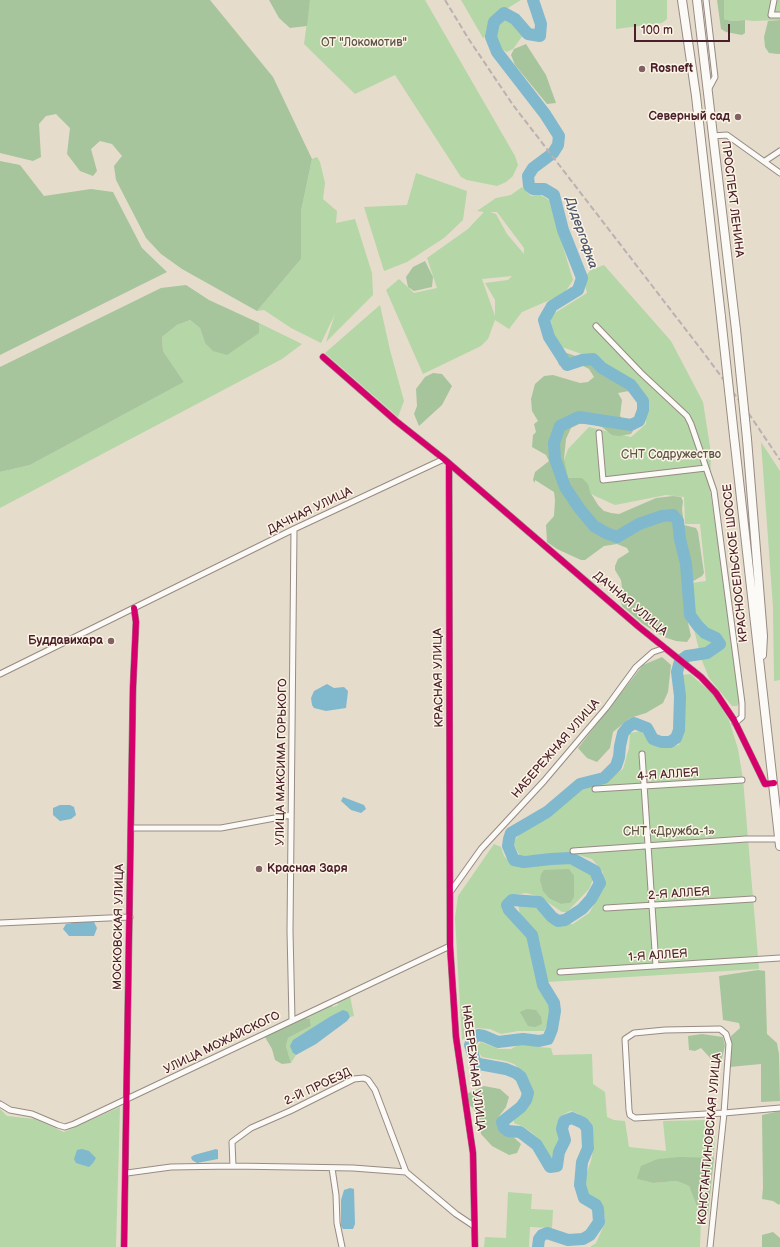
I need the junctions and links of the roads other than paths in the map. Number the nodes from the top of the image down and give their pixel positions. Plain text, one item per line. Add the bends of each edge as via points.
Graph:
1 (682, 0) edge
2 (697, 0) edge
3 (706, 0) edge
4 (774, 0) edge
5 (780, 15) edge
6 (707, 93) junction
7 (712, 136) junction
8 (780, 151) edge
9 (765, 161) junction
10 (780, 173) edge
11 (596, 326) dead end
12 (323, 357) dead end
13 (599, 433) dead end
14 (734, 436) joint
15 (748, 439) joint
16 (444, 459) junction
17 (449, 464) junction
18 (706, 468) junction
19 (294, 529) junction
20 (134, 608) junction
21 (665, 648) junction
22 (0, 674) edge
23 (761, 686) junction
24 (735, 724) junction
25 (642, 754) dead end
26 (742, 780) dead end
27 (774, 783) junction
28 (644, 786) junction
29 (595, 789) dead end
30 (291, 815) junction
31 (132, 828) junction
32 (780, 843) edge
33 (648, 846) junction
34 (572, 851) dead end
35 (451, 891) junction
36 (753, 899) dead end
37 (652, 906) junction
38 (606, 908) dead end
39 (130, 917) junction
40 (0, 923) edge
41 (450, 946) junction
42 (780, 958) edge
43 (656, 966) junction
44 (560, 972) dead end
45 (292, 1020) junction
46 (126, 1101) junction
47 (0, 1104) edge
48 (780, 1108) edge
49 (724, 1113) junction
50 (234, 1166) junction
51 (332, 1168) junction
52 (406, 1172) junction
53 (127, 1173) junction
54 (474, 1226) junction
55 (124, 1247) edge
56 (342, 1247) edge
57 (475, 1247) edge
58 (710, 1247) edge

1 - 14 highway, ПРОСПЕКТ ЛЕНИНА, bridge via 696,96
2 - 6 highway, ПРОСПЕКТ ЛЕНИНА
3 - 6 street via 715,77
4 - 5 street via 771,14
6 - 7 highway, ПРОСПЕКТ ЛЕНИНА
7 - 9 street via 727,135
7 - 15 highway, ПРОСПЕКТ ЛЕНИНА, bridge
8 - 9 street
9 - 10 street
11 - 18 street via 687,416
12 - 16 street via 391,417
13 - 18 street via 603,480
14 - 23 highway, КРАСНОСЕЛЬСКОЕ ШОССЕ
15 - 23 highway, КРАСНОСЕЛЬСКОЕ ШОССЕ via 763,636
16 - 17 street, ДАЧНАЯ УЛИЦА
16 - 19 street, ДАЧНАЯ УЛИЦА
17 - 21 street, ДАЧНАЯ УЛИЦА
17 - 35 street, КРАСНАЯ УЛИЦА
18 - 24 street via 714,491 742,703 742,717
19 - 20 street, ДАЧНАЯ УЛИЦА
19 - 30 street, УЛИЦА МАКСИМА ГОРЬКОГО
20 - 22 street, ДАЧНАЯ УЛИЦА
20 - 31 street, МОСКОВСКАЯ УЛИЦА via 136,622
21 - 24 street, ДАЧНАЯ УЛИЦА via 716,693
21 - 35 street, НАБЕРЕЖНАЯ УЛИЦА via 653,652 636,667 606,708 544,781 481,849
23 - 27 highway, КРАСНОСЕЛЬСКОЕ ШОССЕ
24 - 27 street, ДАЧНАЯ УЛИЦА via 765,784
25 - 28 street
26 - 28 street, 4-Я АЛЛЕЯ
27 - 32 highway, КРАСНОСЕЛЬСКОЕ ШОССЕ
28 - 29 street, 4-Я АЛЛЕЯ
28 - 33 street
30 - 31 street via 220,828
30 - 45 street, УЛИЦА МАКСИМА ГОРЬКОГО
31 - 39 street, МОСКОВСКАЯ УЛИЦА
32 - 33 street via 746,839
33 - 34 street
33 - 37 street
35 - 41 street, НАБЕРЕЖНАЯ УЛИЦА
36 - 37 street, 2-Я АЛЛЕЯ
37 - 38 street, 2-Я АЛЛЕЯ
37 - 43 street
39 - 40 street
39 - 46 street, МОСКОВСКАЯ УЛИЦА
41 - 45 street, УЛИЦА МОЖАЙСКОГО
41 - 54 street, НАБЕРЕЖНАЯ УЛИЦА via 456,1036 473,1153
42 - 43 street, 1-Я АЛЛЕЯ
43 - 44 street, 1-Я АЛЛЕЯ
45 - 46 street, УЛИЦА МОЖАЙСКОГО
46 - 47 street, УЛИЦА МОЖАЙСКОГО via 65,1127 32,1114 10,1110
46 - 53 street, МОСКОВСКАЯ УЛИЦА
48 - 49 street
49 - 49 street, КОНСТАНТИНОВСКАЯ УЛИЦА via 729,1044 726,1034 720,1029 628,1035 625,1039 630,1115 635,1118
49 - 58 street, КОНСТАНТИНОВСКАЯ УЛИЦА
50 - 51 street
50 - 52 street, 2-Й ПРОЕЗД via 232,1142 251,1128 354,1079 364,1078 375,1090
50 - 53 street via 171,1167
51 - 52 street
51 - 56 street
52 - 54 street, 2-Й ПРОЕЗД
53 - 55 street, МОСКОВСКАЯ УЛИЦА
54 - 57 street, НАБЕРЕЖНАЯ УЛИЦА

